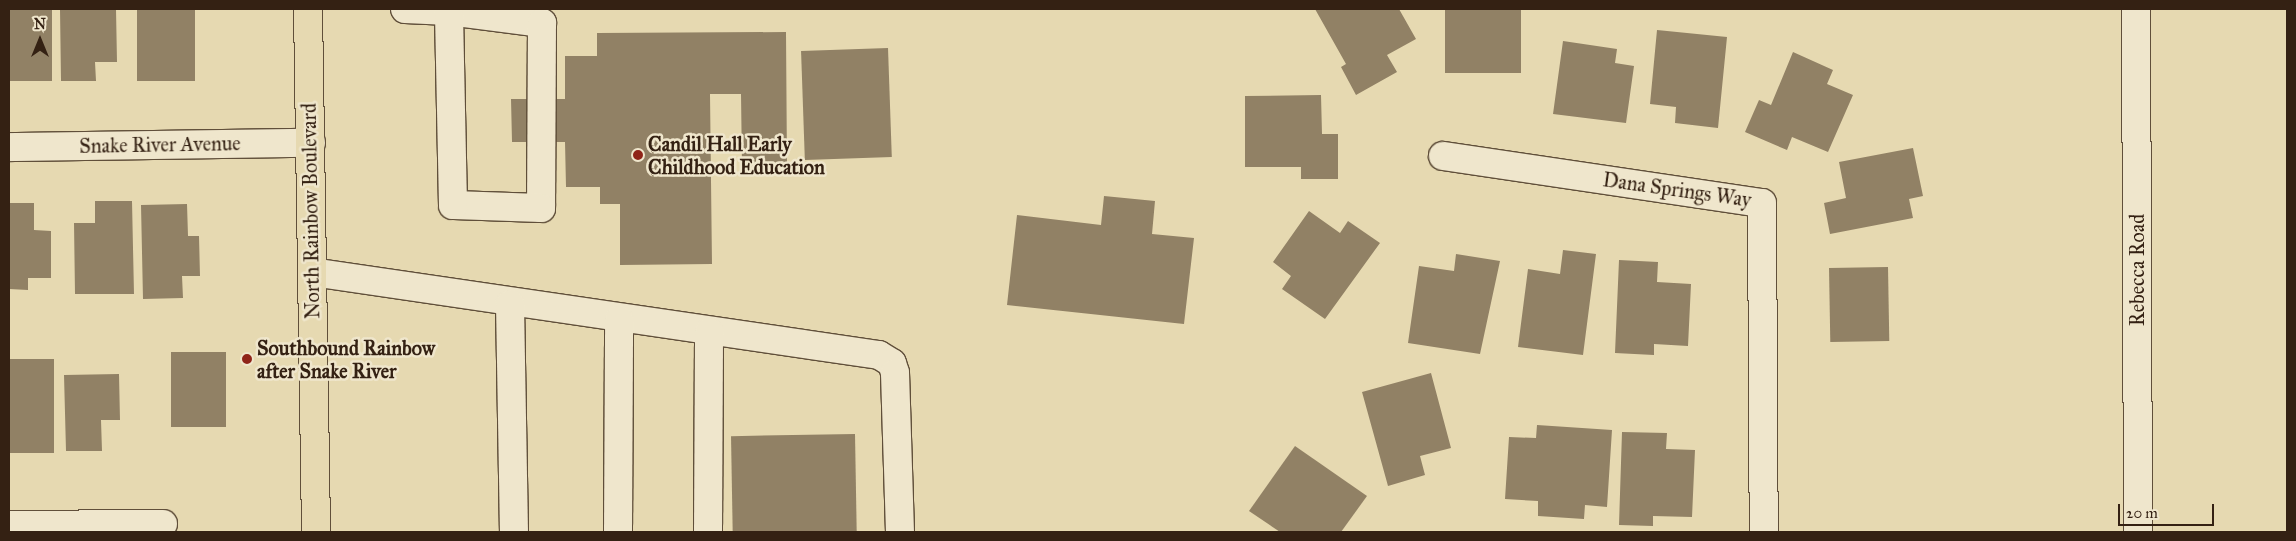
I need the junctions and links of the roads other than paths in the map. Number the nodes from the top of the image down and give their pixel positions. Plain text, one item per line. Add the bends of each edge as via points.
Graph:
1 (308, 9) edge
2 (405, 9) edge
3 (2136, 9) edge
4 (449, 11) junction
5 (311, 143) junction
6 (9, 147) edge
7 (1443, 156) dead end
8 (312, 272) junction
9 (510, 304) junction
10 (620, 320) junction
11 (710, 332) junction
12 (163, 524) dead end
13 (9, 525) edge
14 (316, 532) edge
15 (514, 532) edge
16 (618, 532) edge
17 (708, 532) edge
18 (900, 532) edge
19 (1764, 532) edge
20 (2138, 532) edge

1 - 5 main road, North Rainbow Boulevard
2 - 4 street
3 - 20 street, Rebecca Road
4 - 4 street via 453,205 541,208 542,22
5 - 6 street, Snake River Avenue
5 - 8 main road, North Rainbow Boulevard
7 - 19 street, Dana Springs Way via 1762,202
8 - 9 street
8 - 14 main road, North Rainbow Boulevard
9 - 10 street
9 - 15 street
10 - 11 street
10 - 16 street
11 - 17 street
11 - 18 street via 851,350 892,363
12 - 13 street

